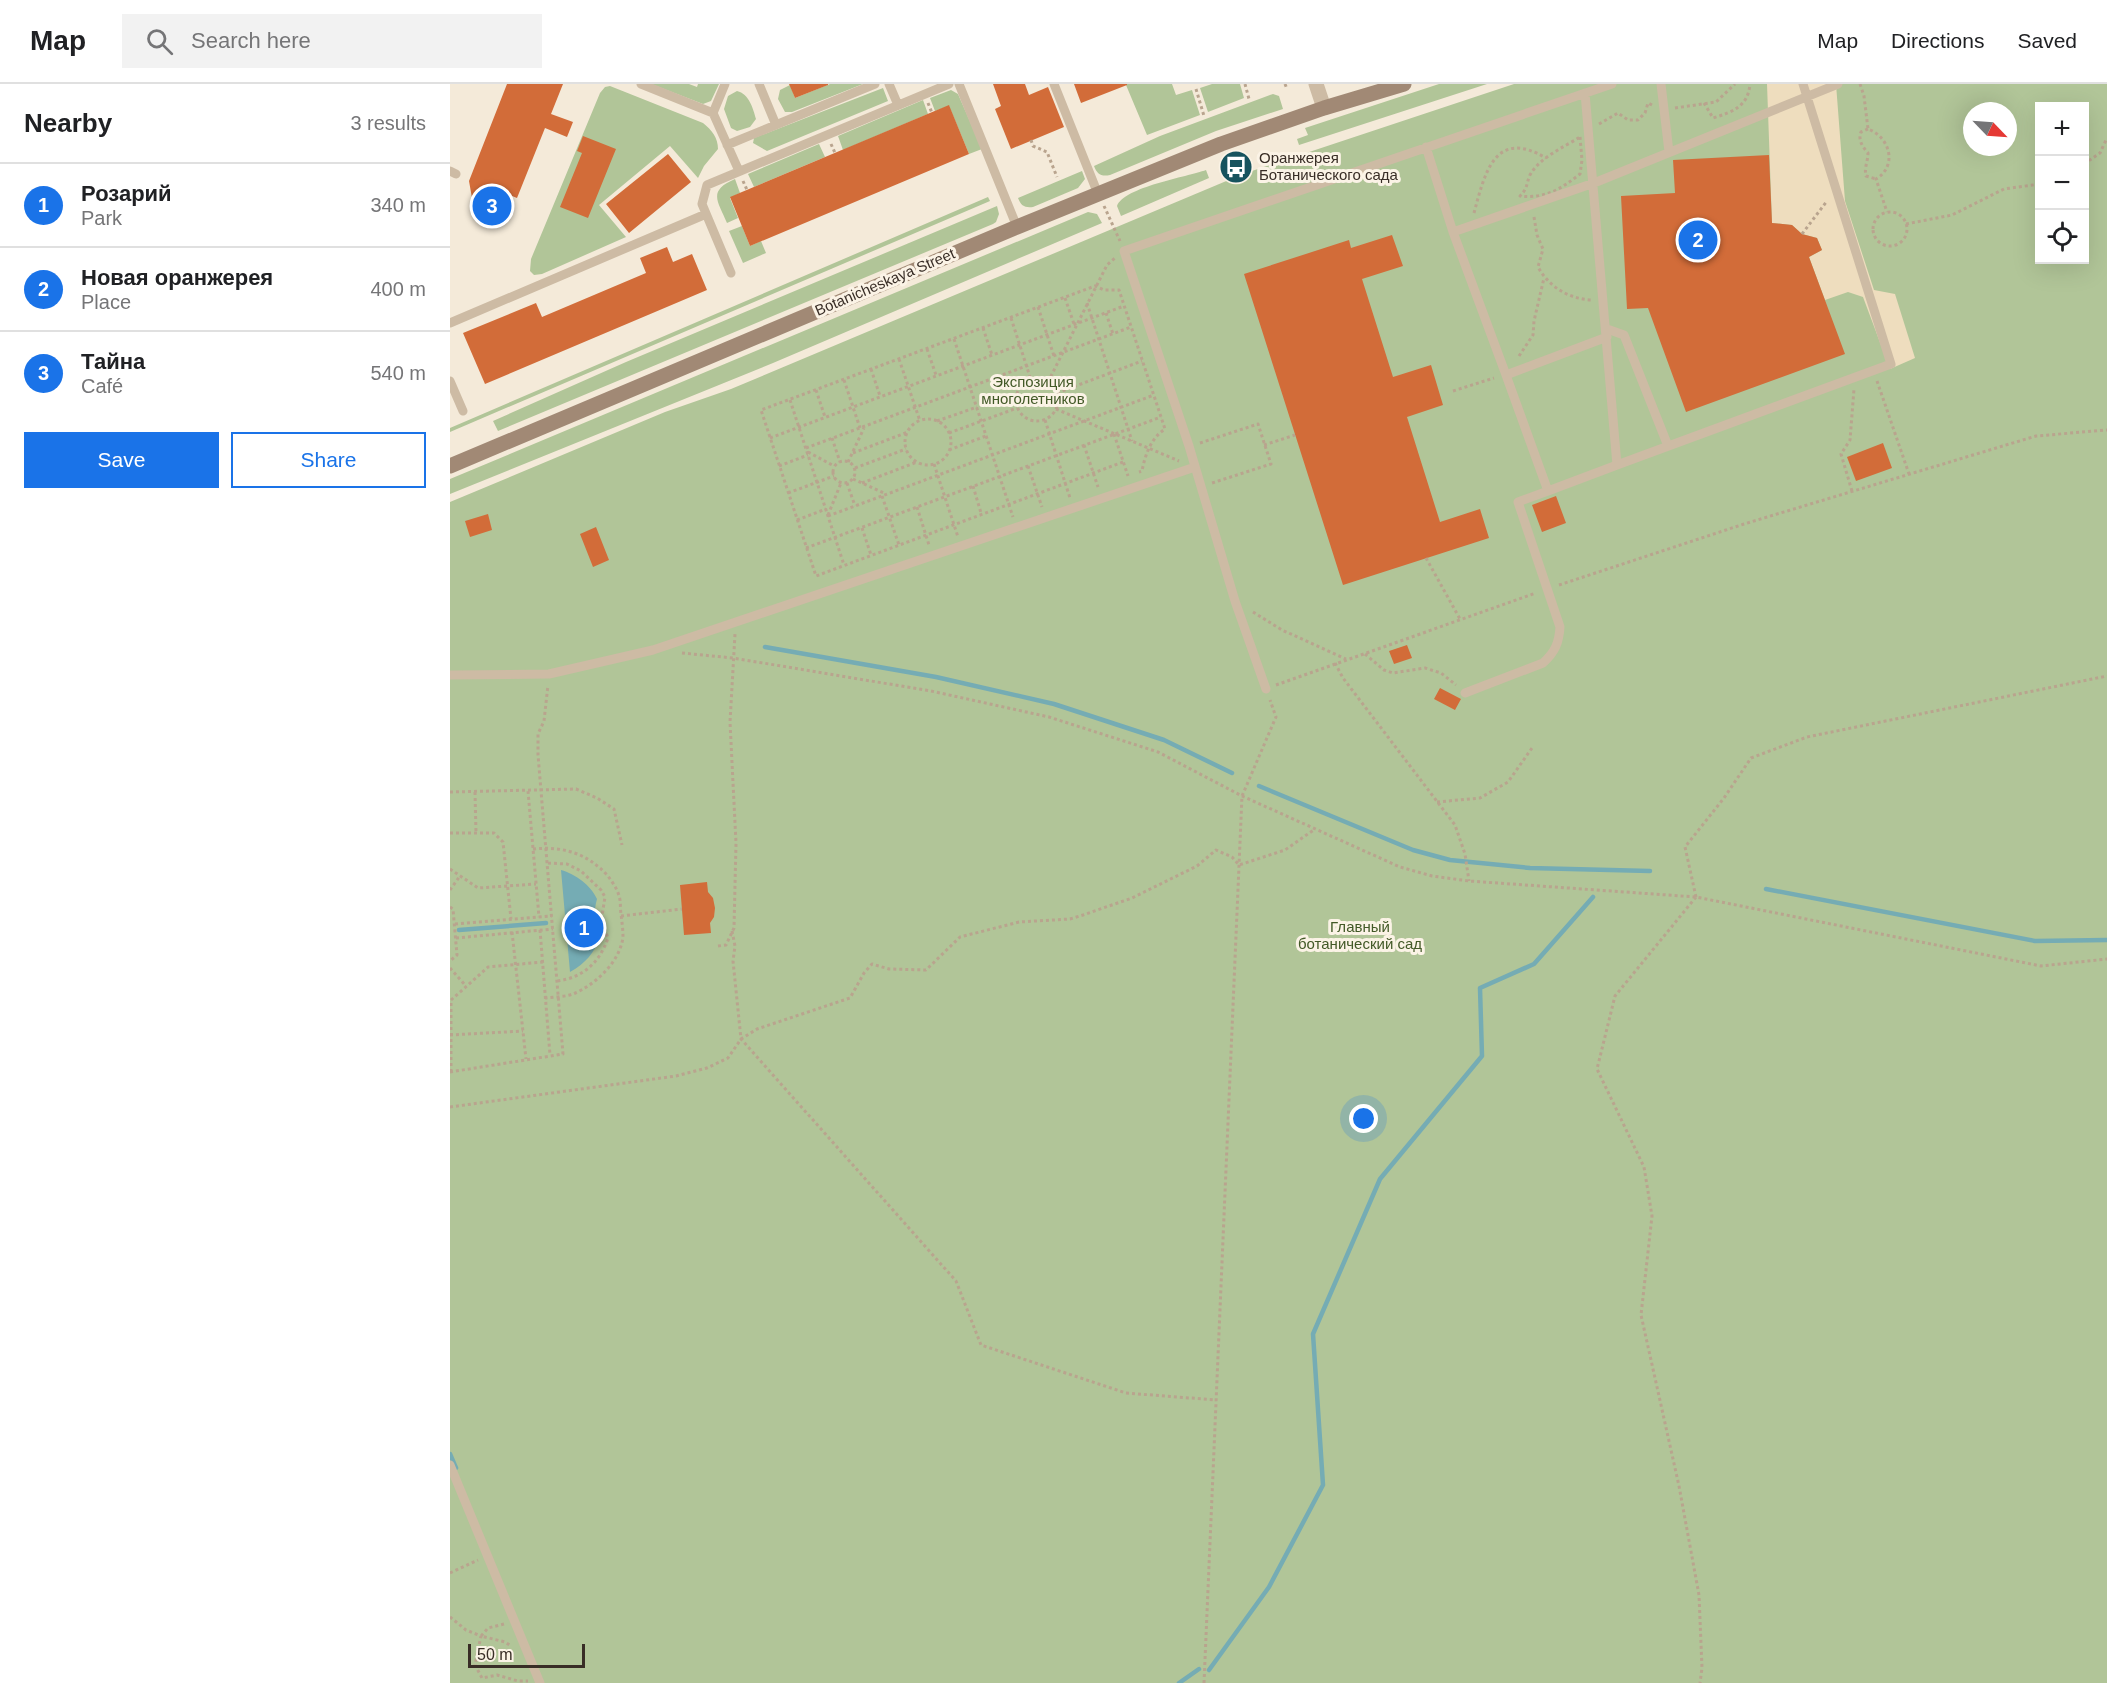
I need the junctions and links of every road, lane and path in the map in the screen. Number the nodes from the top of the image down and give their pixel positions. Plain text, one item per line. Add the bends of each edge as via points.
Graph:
1 (641, 84) edge
2 (725, 84) edge
3 (759, 84) edge
4 (875, 84) edge
5 (889, 84) edge
6 (949, 84) edge
7 (959, 84) edge
8 (1054, 84) edge
9 (1245, 84) edge
10 (1285, 84) edge
11 (1316, 84) edge
12 (1404, 84) edge
13 (1612, 84) edge
14 (1661, 84) edge
15 (1735, 84) edge
16 (1750, 84) edge
17 (1803, 84) edge
18 (1838, 84) edge
19 (1860, 84) edge
20 (1196, 89) dead end
21 (1287, 90) dead end
22 (1585, 93) junction
23 (1807, 98) junction
24 (1249, 99) dead end
25 (1704, 103) junction
26 (898, 105) junction
27 (1324, 108) junction
28 (1664, 109) junction
29 (713, 113) junction
30 (1204, 116) dead end
31 (776, 125) junction
32 (1597, 125) dead end
33 (1868, 129) junction
34 (2107, 138) edge
35 (1031, 140) dead end
36 (727, 145) junction
37 (1426, 147) junction
38 (1669, 152) junction
39 (1546, 158) junction
40 (2089, 161) edge
41 (738, 171) junction
42 (1057, 177) dead end
43 (1876, 179) junction
44 (1594, 183) junction
45 (2035, 185) edge
46 (1836, 190) junction
47 (1098, 194) junction
48 (1520, 196) junction
49 (1513, 200) dead end
50 (1887, 212) junction
51 (706, 214) junction
52 (1480, 215) dead end
53 (1529, 216) dead end
54 (1906, 224) junction
55 (1017, 227) junction
56 (1453, 232) junction
57 (1802, 234) dead end
58 (1124, 251) junction
59 (1107, 265) dead end
60 (731, 273) dead end
61 (1544, 278) junction
62 (1095, 286) junction
63 (1593, 290) dead end
64 (1065, 298) junction
65 (1594, 300) junction
66 (1087, 303) junction
67 (1124, 306) junction
68 (1038, 307) junction
69 (1594, 309) dead end
70 (1106, 313) junction
71 (1011, 318) junction
72 (1092, 318) junction
73 (450, 323) edge
74 (1075, 325) junction
75 (1131, 327) junction
76 (983, 328) junction
77 (1607, 333) junction
78 (1113, 334) junction
79 (1047, 335) junction
80 (954, 339) junction
81 (1099, 339) junction
82 (1020, 345) junction
83 (927, 349) junction
84 (1062, 353) junction
85 (1513, 354) dead end
86 (992, 355) junction
87 (1054, 356) junction
88 (1519, 356) junction
89 (899, 359) junction
90 (1526, 359) dead end
91 (1142, 361) junction
92 (963, 366) junction
93 (1027, 366) junction
94 (871, 369) junction
95 (1873, 370) junction
96 (1110, 374) junction
97 (1506, 375) junction
98 (936, 376) junction
99 (1852, 378) junction
100 (844, 380) junction
101 (1031, 380) junction
102 (450, 381) edge
103 (1048, 382) junction
104 (908, 386) junction
105 (970, 387) junction
106 (816, 390) junction
107 (1453, 391) dead end
108 (1056, 393) junction
109 (1154, 395) junction
110 (880, 397) junction
111 (790, 400) junction
112 (977, 406) junction
113 (853, 407) junction
114 (915, 407) junction
115 (1121, 407) junction
116 (1017, 408) junction
117 (1056, 409) junction
118 (463, 411) dead end
119 (825, 417) junction
120 (1161, 417) junction
121 (1045, 420) junction
122 (920, 421) junction
123 (937, 421) junction
124 (982, 421) junction
125 (1084, 421) junction
126 (865, 426) junction
127 (799, 427) junction
128 (860, 428) junction
129 (1128, 429) junction
130 (2107, 430) edge
131 (908, 432) junction
132 (949, 433) junction
133 (1049, 434) junction
134 (1114, 434) junction
135 (1295, 435) dead end
136 (986, 436) junction
137 (770, 438) junction
138 (832, 438) junction
139 (1132, 441) junction
140 (1084, 445) junction
141 (1264, 445) junction
142 (1190, 446) junction
143 (1668, 446) junction
144 (1149, 448) junction
145 (906, 449) junction
146 (950, 450) junction
147 (807, 452) junction
148 (853, 453) junction
149 (993, 455) junction
150 (1056, 455) junction
151 (840, 462) junction
152 (848, 462) junction
153 (917, 462) junction
154 (1123, 462) junction
155 (934, 464) junction
156 (1617, 465) junction
157 (450, 466) edge
158 (779, 466) junction
159 (835, 466) junction
160 (1029, 466) junction
161 (1195, 467) junction
162 (855, 468) junction
163 (1142, 471) dead end
164 (1093, 473) junction
165 (1909, 474) junction
166 (938, 475) junction
167 (834, 476) junction
168 (1000, 476) junction
169 (1128, 476) dead end
170 (854, 479) junction
171 (817, 482) junction
172 (841, 483) junction
173 (847, 483) junction
174 (861, 483) junction
175 (1065, 483) junction
176 (973, 486) junction
177 (1201, 486) junction
178 (1098, 487) dead end
179 (1548, 491) junction
180 (1852, 491) junction
181 (788, 493) junction
182 (1038, 493) junction
183 (884, 495) junction
184 (945, 497) junction
185 (1070, 498) dead end
186 (1009, 504) junction
187 (855, 506) junction
188 (917, 507) junction
189 (1043, 508) dead end
190 (826, 509) junction
191 (982, 514) junction
192 (828, 516) junction
193 (890, 517) junction
194 (1014, 519) dead end
195 (797, 520) junction
196 (954, 524) junction
197 (862, 528) junction
198 (926, 535) junction
199 (835, 537) junction
200 (958, 537) dead end
201 (899, 545) junction
202 (930, 547) dead end
203 (806, 548) junction
204 (871, 555) junction
205 (1426, 558) dead end
206 (844, 565) junction
207 (1548, 589) junction
208 (1235, 601) junction
209 (1460, 619) junction
210 (735, 624) junction
211 (653, 650) junction
212 (1365, 654) junction
213 (733, 658) junction
214 (1347, 660) junction
215 (1335, 663) junction
216 (549, 674) junction
217 (450, 675) edge
218 (2107, 676) edge
219 (1266, 689) junction
220 (1464, 693) joint
221 (1532, 748) dead end
222 (541, 790) junction
223 (528, 791) junction
224 (450, 792) edge
225 (475, 792) junction
226 (1242, 796) junction
227 (1437, 802) junction
228 (1315, 829) junction
229 (476, 833) junction
230 (450, 834) edge
231 (622, 845) dead end
232 (547, 848) junction
233 (533, 849) junction
234 (548, 863) junction
235 (1239, 865) junction
236 (450, 869) edge
237 (459, 876) junction
238 (1469, 881) junction
239 (536, 884) junction
240 (507, 886) junction
241 (450, 890) edge
242 (1696, 897) junction
243 (450, 907) edge
244 (682, 909) dead end
245 (552, 916) junction
246 (621, 916) junction
247 (539, 917) junction
248 (511, 919) junction
249 (455, 924) junction
250 (553, 929) junction
251 (540, 930) junction
252 (732, 931) junction
253 (512, 932) junction
254 (456, 938) junction
255 (718, 946) dead end
256 (2107, 959) edge
257 (450, 961) edge
258 (543, 962) junction
259 (516, 965) junction
260 (450, 968) edge
261 (557, 981) junction
262 (466, 986) junction
263 (558, 997) junction
264 (545, 998) junction
265 (523, 1031) junction
266 (451, 1035) edge
267 (741, 1039) junction
268 (550, 1055) junction
269 (526, 1059) junction
270 (451, 1072) edge
271 (450, 1107) edge
272 (1216, 1400) junction
273 (450, 1466) edge
274 (487, 1556) junction
275 (450, 1573) edge
276 (450, 1617) edge
277 (515, 1622) junction
278 (481, 1636) junction
279 (529, 1656) junction
280 (540, 1682) edge
281 (1204, 1683) edge
282 (1700, 1683) edge

1 - 29 lane
2 - 29 lane
3 - 31 lane
4 - 31 lane
5 - 26 lane
6 - 26 lane
7 - 55 lane
8 - 47 lane
9 - 24 path
10 - 21 path
11 - 27 street
12 - 27 main road, Botanicheskaya Street
13 - 22 lane
14 - 28 lane
15 - 25 path via 1716,102
16 - 25 path via 1749,95 1734,112 1713,118
17 - 23 lane
18 - 23 lane
19 - 33 path
20 - 30 path
22 - 37 lane
22 - 44 lane
23 - 38 lane
23 - 46 lane
25 - 28 path
26 - 41 lane
27 - 47 main road, Botanicheskaya Street
28 - 32 path via 1648,103 1638,120 1628,120 1618,112
28 - 38 lane
29 - 36 lane
31 - 36 lane
33 - 43 path via 1859,136 1868,153 1864,168 1866,176
33 - 43 path via 1878,132 1887,144 1890,159 1883,175
34 - 40 path via 2100,153
35 - 42 path via 1033,146 1047,152
36 - 41 lane
37 - 56 lane
37 - 58 lane
38 - 44 lane
39 - 48 path via 1531,174 1527,189
39 - 48 path via 1580,137 1580,174 1563,188 1535,198
39 - 52 path via 1520,148 1504,150 1494,157 1474,216
41 - 51 lane via 707,185 702,204
43 - 50 path
44 - 56 lane
44 - 77 lane
45 - 54 path via 2004,189 1952,215
46 - 57 path
46 - 95 lane via 1891,364
47 - 55 main road, Botanicheskaya Street
47 - 58 path
48 - 49 path
50 - 54 path via 1895,212
50 - 54 path via 1874,222 1873,231 1880,243 1900,243 1905,238
51 - 60 lane
51 - 73 lane
53 - 61 path via 1534,214 1543,249 1538,267
55 - 157 main road, Botanicheskaya Street
56 - 97 lane
58 - 142 lane
59 - 62 path
61 - 65 path via 1578,300
61 - 88 path via 1533,336
62 - 64 path
62 - 66 path
62 - 67 path via 1119,290
63 - 65 path
64 - 68 path
64 - 74 path
65 - 69 path
66 - 72 path
66 - 74 path
67 - 70 path
67 - 75 path
68 - 71 path
68 - 79 path
70 - 72 path
70 - 78 path
71 - 76 path
71 - 82 path
72 - 74 path
72 - 81 path
74 - 79 path
74 - 84 path
75 - 78 path
75 - 91 path
76 - 80 path
76 - 86 path
77 - 97 lane
77 - 143 lane via 1624,334
77 - 156 lane
78 - 81 path
79 - 82 path
79 - 87 path
80 - 83 path
80 - 92 path
81 - 84 path
81 - 96 path
82 - 86 path
82 - 93 path
83 - 89 path
83 - 98 path
84 - 87 path
84 - 103 path
85 - 88 path
86 - 92 path
87 - 93 path
88 - 90 path
89 - 94 path
89 - 104 path
91 - 96 path
91 - 109 path
92 - 98 path
92 - 105 path
93 - 101 path
93 - 105 path
94 - 100 path
94 - 110 path
95 - 99 lane
95 - 165 path
96 - 108 path
96 - 115 path
97 - 107 path
97 - 179 lane
98 - 104 path
99 - 143 lane
99 - 180 path via 1855,392 1850,440 1841,454
100 - 106 path
100 - 113 path
101 - 103 path
101 - 116 path via 1018,391
102 - 118 lane
103 - 108 path
104 - 110 path
104 - 114 path
105 - 112 path
105 - 114 path
106 - 111 path
106 - 119 path
108 - 117 path
109 - 115 path
109 - 120 path
110 - 113 path
111 - 127 path
111 - 137 path via 761,410
112 - 123 path
112 - 124 path
113 - 119 path
113 - 128 path
114 - 122 path
114 - 126 path
115 - 125 path
115 - 129 path
116 - 121 path via 1029,420
116 - 124 path
117 - 121 path
117 - 125 path
119 - 127 path
120 - 129 path
120 - 144 path via 1165,429
121 - 133 path
122 - 123 path
122 - 131 path
123 - 132 path
124 - 132 path
124 - 136 path
125 - 133 path
125 - 134 path
126 - 128 path
126 - 148 path
127 - 137 path
127 - 147 path
128 - 138 path
129 - 134 path
129 - 139 path
130 - 165 path via 2036,436
131 - 145 path
131 - 148 path
132 - 146 path
133 - 149 path
133 - 150 path
134 - 139 path
134 - 140 path
134 - 154 path
135 - 141 path
136 - 146 path
136 - 149 path
137 - 158 path
138 - 147 path
138 - 151 path
139 - 144 path
140 - 150 path
140 - 164 path
141 - 142 path via 1258,424
141 - 177 path via 1271,464
142 - 161 lane
143 - 156 lane
144 - 161 path
144 - 163 path
145 - 153 path
145 - 162 path
146 - 155 path
147 - 158 path
147 - 159 path
147 - 171 path
148 - 152 path
149 - 166 path
149 - 168 path
150 - 160 path
150 - 175 path
151 - 152 path
151 - 159 path
152 - 162 path
153 - 155 path
153 - 174 path
154 - 164 path
154 - 169 path
155 - 166 path
156 - 179 lane
158 - 181 path
159 - 167 path
160 - 168 path
160 - 182 path
161 - 177 lane
161 - 210 lane
162 - 170 path
164 - 175 path
164 - 178 path
165 - 180 path
166 - 183 path
166 - 184 path
167 - 171 path
167 - 172 path
168 - 176 path
168 - 186 path
170 - 173 path
170 - 174 path
171 - 181 path
171 - 190 path
172 - 173 path
172 - 192 path
173 - 187 path
174 - 183 path
175 - 182 path
175 - 185 path
176 - 184 path
176 - 191 path
177 - 208 lane
179 - 207 lane via 1518,502
180 - 207 path
181 - 195 path
182 - 186 path
182 - 189 path
183 - 187 path
183 - 193 path
184 - 188 path
184 - 196 path
186 - 191 path
186 - 194 path
187 - 192 path
188 - 193 path
188 - 198 path
190 - 192 path
190 - 195 path
191 - 196 path
192 - 199 path
193 - 197 path
193 - 201 path
195 - 203 path
196 - 198 path
196 - 200 path
197 - 199 path
197 - 204 path
198 - 201 path
198 - 202 path
199 - 203 path
199 - 206 path
201 - 204 path
203 - 206 path via 816,576
204 - 206 path
205 - 209 path
207 - 209 path
207 - 220 lane via 1560,627 1559,643 1551,656 1543,663
208 - 214 path via 1282,630
208 - 219 lane
209 - 212 path
210 - 211 lane
210 - 213 path
211 - 213 path
211 - 216 lane
212 - 214 path
212 - 220 path via 1383,670 1393,673 1425,668 1441,673
213 - 226 path via 930,691 1049,717 1158,752
213 - 252 path via 730,722 736,843
214 - 215 path
215 - 219 path
215 - 227 path
216 - 217 lane
216 - 222 path via 544,721 538,734
218 - 242 path via 1807,736 1751,758 1685,847
219 - 226 path via 1276,717
221 - 227 path via 1508,782 1480,798
222 - 223 path
222 - 231 path via 576,789 614,809
222 - 232 path
223 - 225 path
223 - 233 path
224 - 225 path
225 - 229 path
226 - 228 path
226 - 235 path
227 - 238 path via 1455,825
228 - 235 path via 1285,850
228 - 238 path via 1400,867
229 - 230 path
229 - 240 path via 494,833 503,842
232 - 233 path
232 - 234 path
232 - 246 path via 572,851 602,870 619,896
233 - 239 path
234 - 245 path
234 - 261 path via 567,864 581,871 605,897 602,916 608,938 599,957 580,975
235 - 267 path via 1233,857 1216,850 1197,866 1132,898 1083,915 1019,922 960,937 926,970 872,964 850,998 757,1029
235 - 272 path
236 - 237 path
237 - 240 path via 478,888
237 - 241 path
238 - 242 path
239 - 240 path
239 - 247 path
240 - 248 path
242 - 256 path via 2041,966
242 - 282 path via 1615,996 1597,1069 1644,1167 1652,1216 1641,1315 1699,1595
243 - 249 path
244 - 246 path
245 - 247 path
245 - 250 path
246 - 263 path via 623,938 612,964 589,986
247 - 248 path
248 - 249 path
249 - 254 path
250 - 251 path
250 - 261 path
251 - 253 path
251 - 258 path
252 - 255 path via 726,945
252 - 267 path
253 - 254 path
253 - 259 path
254 - 257 path via 458,956
258 - 259 path
258 - 264 path
259 - 262 path via 488,967
259 - 265 path
260 - 262 path
261 - 263 path
262 - 266 path via 451,1000
263 - 264 path
263 - 268 path via 563,1054
264 - 268 path
265 - 266 path
265 - 269 path
266 - 270 path
267 - 271 path via 728,1058 676,1076
267 - 272 path via 956,1281 981,1345 1126,1394
268 - 269 path
269 - 270 path
272 - 281 path
273 - 274 lane
274 - 275 path
274 - 277 lane
276 - 278 path
277 - 278 path via 488,1628
277 - 279 lane
278 - 279 path via 505,1642
278 - 280 path via 475,1665 482,1678 497,1675
279 - 280 lane

